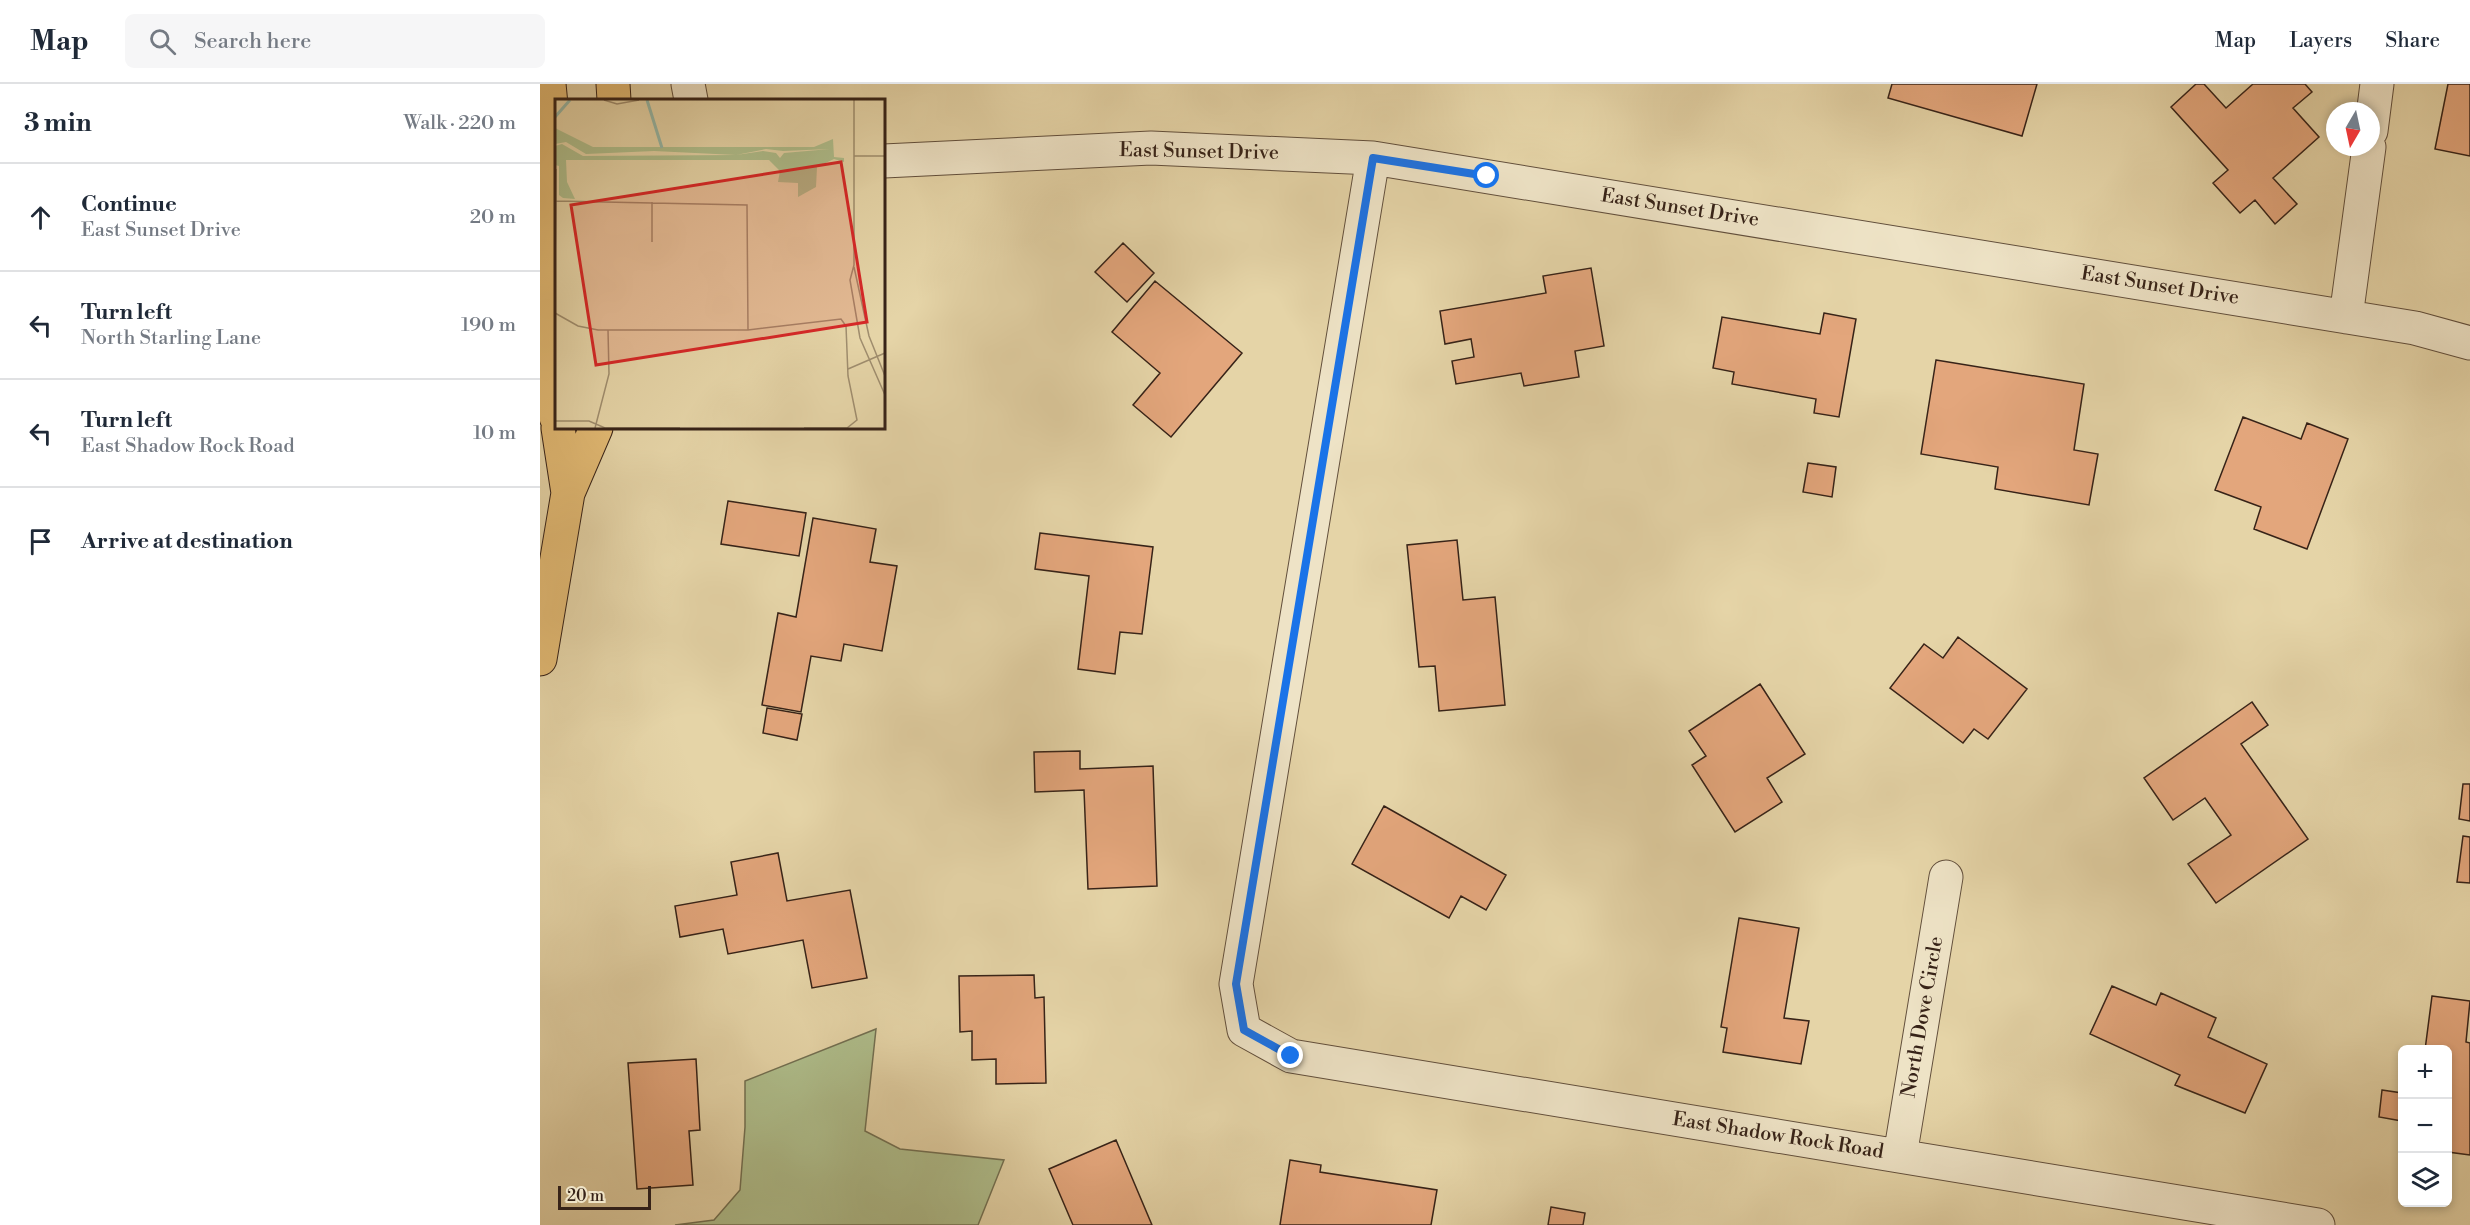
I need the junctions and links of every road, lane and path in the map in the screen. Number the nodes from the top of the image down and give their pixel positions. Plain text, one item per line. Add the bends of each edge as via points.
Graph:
1 (549, 84) edge
2 (613, 84) edge
3 (688, 84) edge
4 (2377, 84) edge
5 (614, 99) edge
6 (691, 99) edge
7 (2375, 102) edge
8 (555, 147) edge
9 (2368, 156) edge
10 (1373, 158) junction
11 (885, 161) edge
12 (555, 235) edge
13 (2346, 317) junction
14 (2470, 343) edge
15 (555, 408) edge
16 (558, 429) edge
17 (596, 429) edge
18 (568, 493) junction
19 (540, 659) edge
20 (1946, 877) dead end
21 (1900, 1156) junction
22 (2318, 1225) edge

1 - 8 main road
2 - 5 main road
3 - 6 street
4 - 7 street
9 - 13 street
10 - 11 street, East Sunset Drive via 1151,148
10 - 13 street, East Sunset Drive
10 - 21 street, East Shadow Rock Road via 1236,984 1244,1030 1291,1056
12 - 15 main road
13 - 14 street, East Sunset Drive via 2415,328
16 - 18 main road
17 - 18 main road
18 - 19 main road
20 - 21 street, North Dove Circle
21 - 22 street, East Shadow Rock Road

